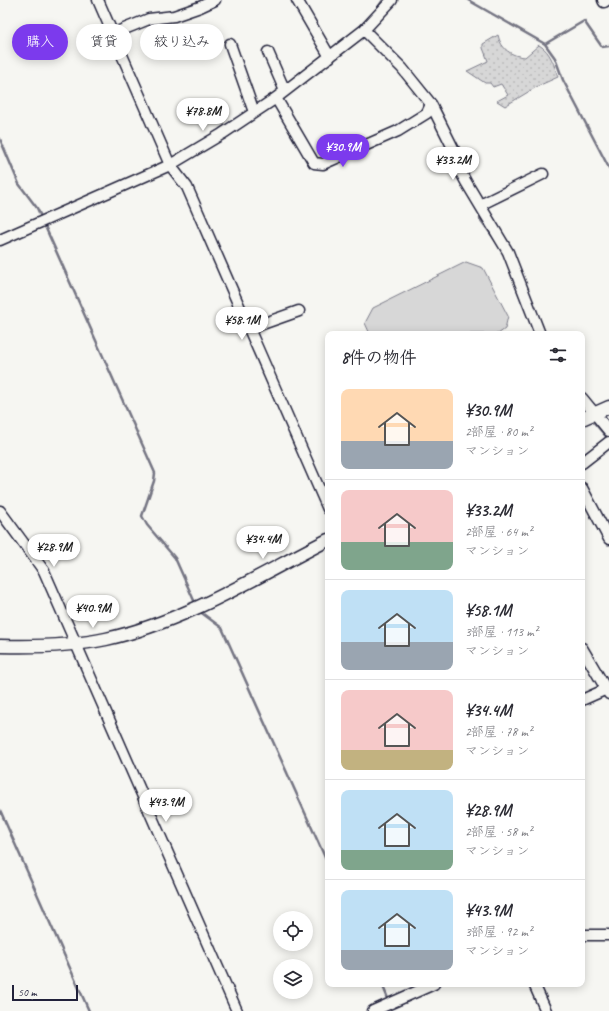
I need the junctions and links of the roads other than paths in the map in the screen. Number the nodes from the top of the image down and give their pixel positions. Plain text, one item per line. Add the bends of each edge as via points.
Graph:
1 (98, 0) edge
2 (215, 0) edge
3 (297, 0) edge
4 (392, 0) edge
5 (603, 0) edge
6 (607, 0) edge
7 (108, 24) edge
8 (132, 25) edge
9 (364, 30) junction
10 (230, 44) dead end
11 (268, 52) dead end
12 (330, 57) junction
13 (124, 60) edge
14 (285, 91) junction
15 (276, 98) junction
16 (431, 104) junction
17 (254, 112) junction
18 (170, 165) junction
19 (543, 174) dead end
20 (480, 205) junction
21 (0, 240) edge
22 (299, 311) dead end
23 (248, 329) junction
24 (539, 331) edge
25 (609, 407) edge
26 (587, 417) edge
27 (609, 431) edge
28 (607, 443) edge
29 (585, 461) edge
30 (585, 494) edge
31 (325, 502) edge
32 (0, 511) edge
33 (609, 539) edge
34 (325, 542) edge
35 (75, 644) junction
36 (0, 646) edge
37 (585, 653) edge
38 (608, 690) edge
39 (585, 699) edge
40 (609, 934) edge
41 (585, 935) edge
42 (427, 987) edge
43 (535, 987) edge
44 (237, 1011) edge
45 (373, 1011) edge
46 (546, 1011) edge

1 - 7 street
2 - 8 street via 174,16 148,18
3 - 12 street
4 - 9 street
5 - 6 street
9 - 12 street
9 - 16 street via 402,68
10 - 17 street
11 - 14 street
12 - 14 street
13 - 18 street
14 - 15 street
15 - 16 street via 314,163 323,164 398,131 427,113
15 - 17 street
16 - 20 street via 456,154 466,182
17 - 18 street
18 - 21 street
18 - 23 street via 187,187
19 - 20 street
20 - 24 street via 508,252
22 - 23 street
23 - 31 street
25 - 26 street
26 - 27 street
28 - 29 street
30 - 33 street
32 - 35 street via 44,572
34 - 35 street via 208,601 158,623 107,638
35 - 36 street
35 - 44 street
37 - 38 street
38 - 39 street
40 - 41 street
42 - 45 street
43 - 46 street

